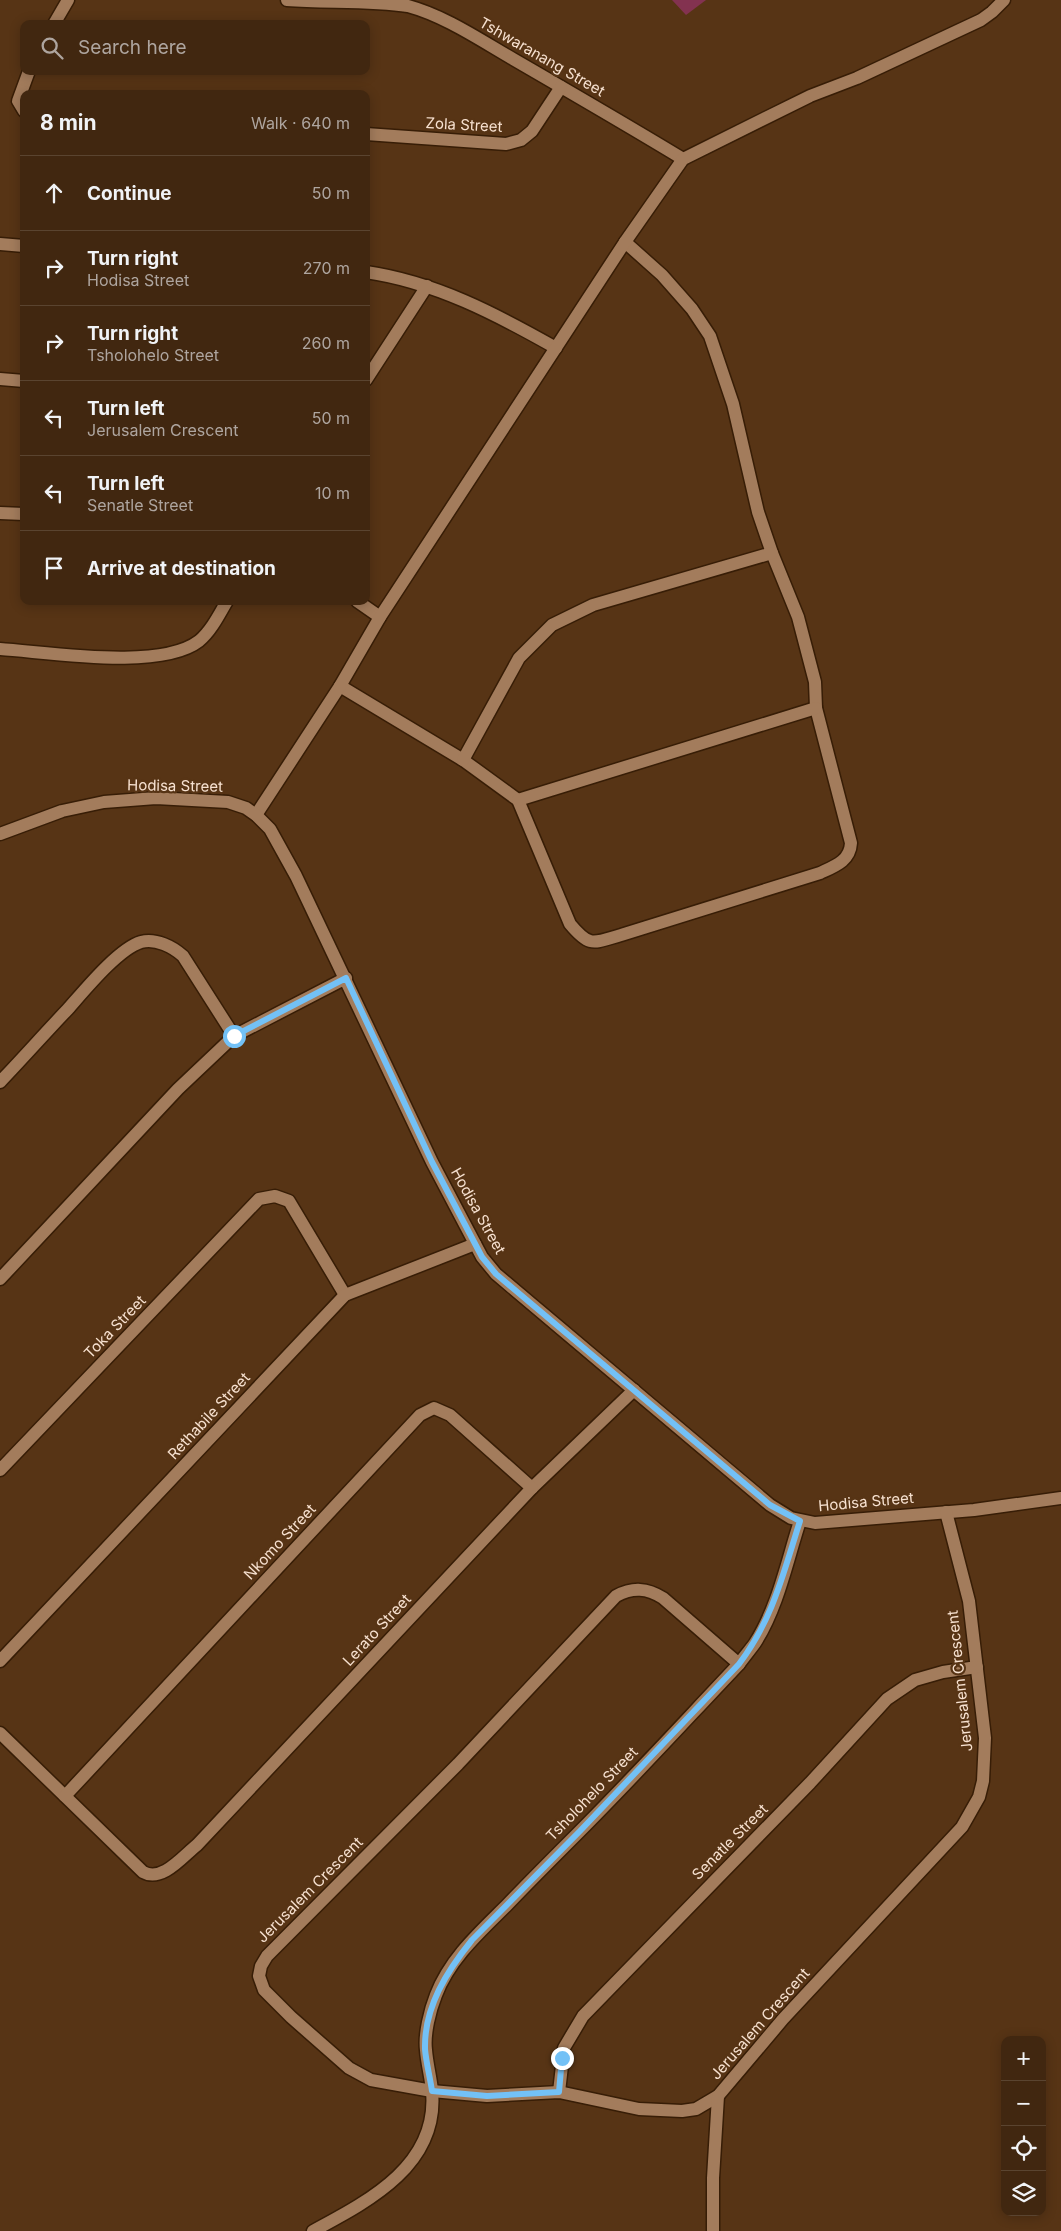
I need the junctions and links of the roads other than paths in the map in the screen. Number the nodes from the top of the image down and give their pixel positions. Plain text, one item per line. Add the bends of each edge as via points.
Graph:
1 (68, 0) edge
2 (287, 0) edge
3 (1004, 0) edge
4 (56, 20) edge
5 (28, 75) edge
6 (561, 87) junction
7 (22, 90) edge
8 (370, 134) edge
9 (683, 158) junction
10 (625, 242) junction
11 (0, 244) edge
12 (20, 246) edge
13 (370, 273) edge
14 (427, 286) junction
15 (556, 348) junction
16 (370, 375) edge
17 (0, 379) edge
18 (20, 381) edge
19 (0, 513) edge
20 (20, 514) edge
21 (772, 553) junction
22 (225, 605) edge
23 (363, 605) edge
24 (380, 617) junction
25 (0, 649) edge
26 (340, 686) junction
27 (816, 708) junction
28 (463, 760) junction
29 (518, 800) junction
30 (256, 815) junction
31 (0, 834) edge
32 (346, 978) junction
33 (234, 1036) junction
34 (0, 1082) edge
35 (475, 1244) junction
36 (0, 1279) edge
37 (345, 1295) junction
38 (634, 1390) junction
39 (0, 1470) edge
40 (532, 1488) junction
41 (1060, 1498) edge
42 (946, 1512) junction
43 (800, 1521) junction
44 (0, 1661) edge
45 (739, 1664) junction
46 (977, 1667) junction
47 (0, 1733) edge
48 (66, 1796) junction
49 (432, 2091) junction
50 (559, 2092) junction
51 (718, 2096) junction
52 (313, 2231) edge
53 (713, 2231) edge

1 - 4 street
2 - 6 street, Tshwaranang Street via 406,6 442,20
3 - 9 street via 980,20 857,78 810,96
5 - 7 street
6 - 8 street, Zola Street via 528,136 513,143 488,144
6 - 9 street, Tshwaranang Street
9 - 10 street
10 - 15 street
10 - 21 street via 662,275 692,309 710,336 733,404 758,512
11 - 12 street
13 - 14 street
14 - 15 street via 486,309
14 - 16 street
15 - 24 street
17 - 18 street
19 - 20 street
21 - 27 street via 798,617 815,682
21 - 28 street via 593,605 552,625 519,658
22 - 25 street via 215,623 199,641 157,657
23 - 24 street
24 - 26 street
26 - 28 street
26 - 30 street
27 - 29 street
27 - 29 street via 851,842 849,854 820,873 621,935 591,942 582,938 570,924
28 - 29 street
30 - 31 street, Hodisa Street via 228,802 156,798 104,802 62,811
30 - 32 street, Hodisa Street via 270,829 296,876
32 - 33 street
32 - 35 street, Hodisa Street via 432,1162
33 - 34 street via 183,956 164,945 143,942 133,945 104,969
33 - 36 street via 178,1090
35 - 37 street, Rethabile Street
35 - 38 street, Hodisa Street via 496,1274
37 - 39 street, Toka Street via 289,1201 275,1196 266,1197 252,1205
37 - 44 street, Rethabile Street
38 - 40 street, Lerato Street
38 - 43 street, Hodisa Street via 770,1505
40 - 48 street, Lerato Street via 197,1845 162,1873 146,1874 137,1867
40 - 48 street, Nkomo Street via 450,1415 434,1408 420,1415
41 - 42 street, Hodisa Street
42 - 43 street, Hodisa Street via 826,1523
42 - 46 street, Jerusalem Crescent via 968,1601
43 - 45 street, Tsholohelo Street via 767,1620 756,1642
45 - 49 street, Tsholohelo Street via 458,1957 435,1996 427,2029 425,2048
45 - 49 street, Jerusalem Crescent via 663,1598 652,1592 633,1590 616,1596 458,1764 267,1956 259,1976 264,1990 290,2017 350,2068 370,2080
46 - 50 street, Senatle Street via 915,1680 887,1698 810,1783 583,2016 564,2048
46 - 51 street, Jerusalem Crescent via 985,1738 983,1781 962,1827 783,2019
47 - 48 street
49 - 50 street, Jerusalem Crescent via 487,2096
49 - 52 street, Tsholohelo Street via 430,2128 421,2147 401,2174 362,2205
50 - 51 street, Jerusalem Crescent via 639,2109 669,2111 696,2109
51 - 53 street

